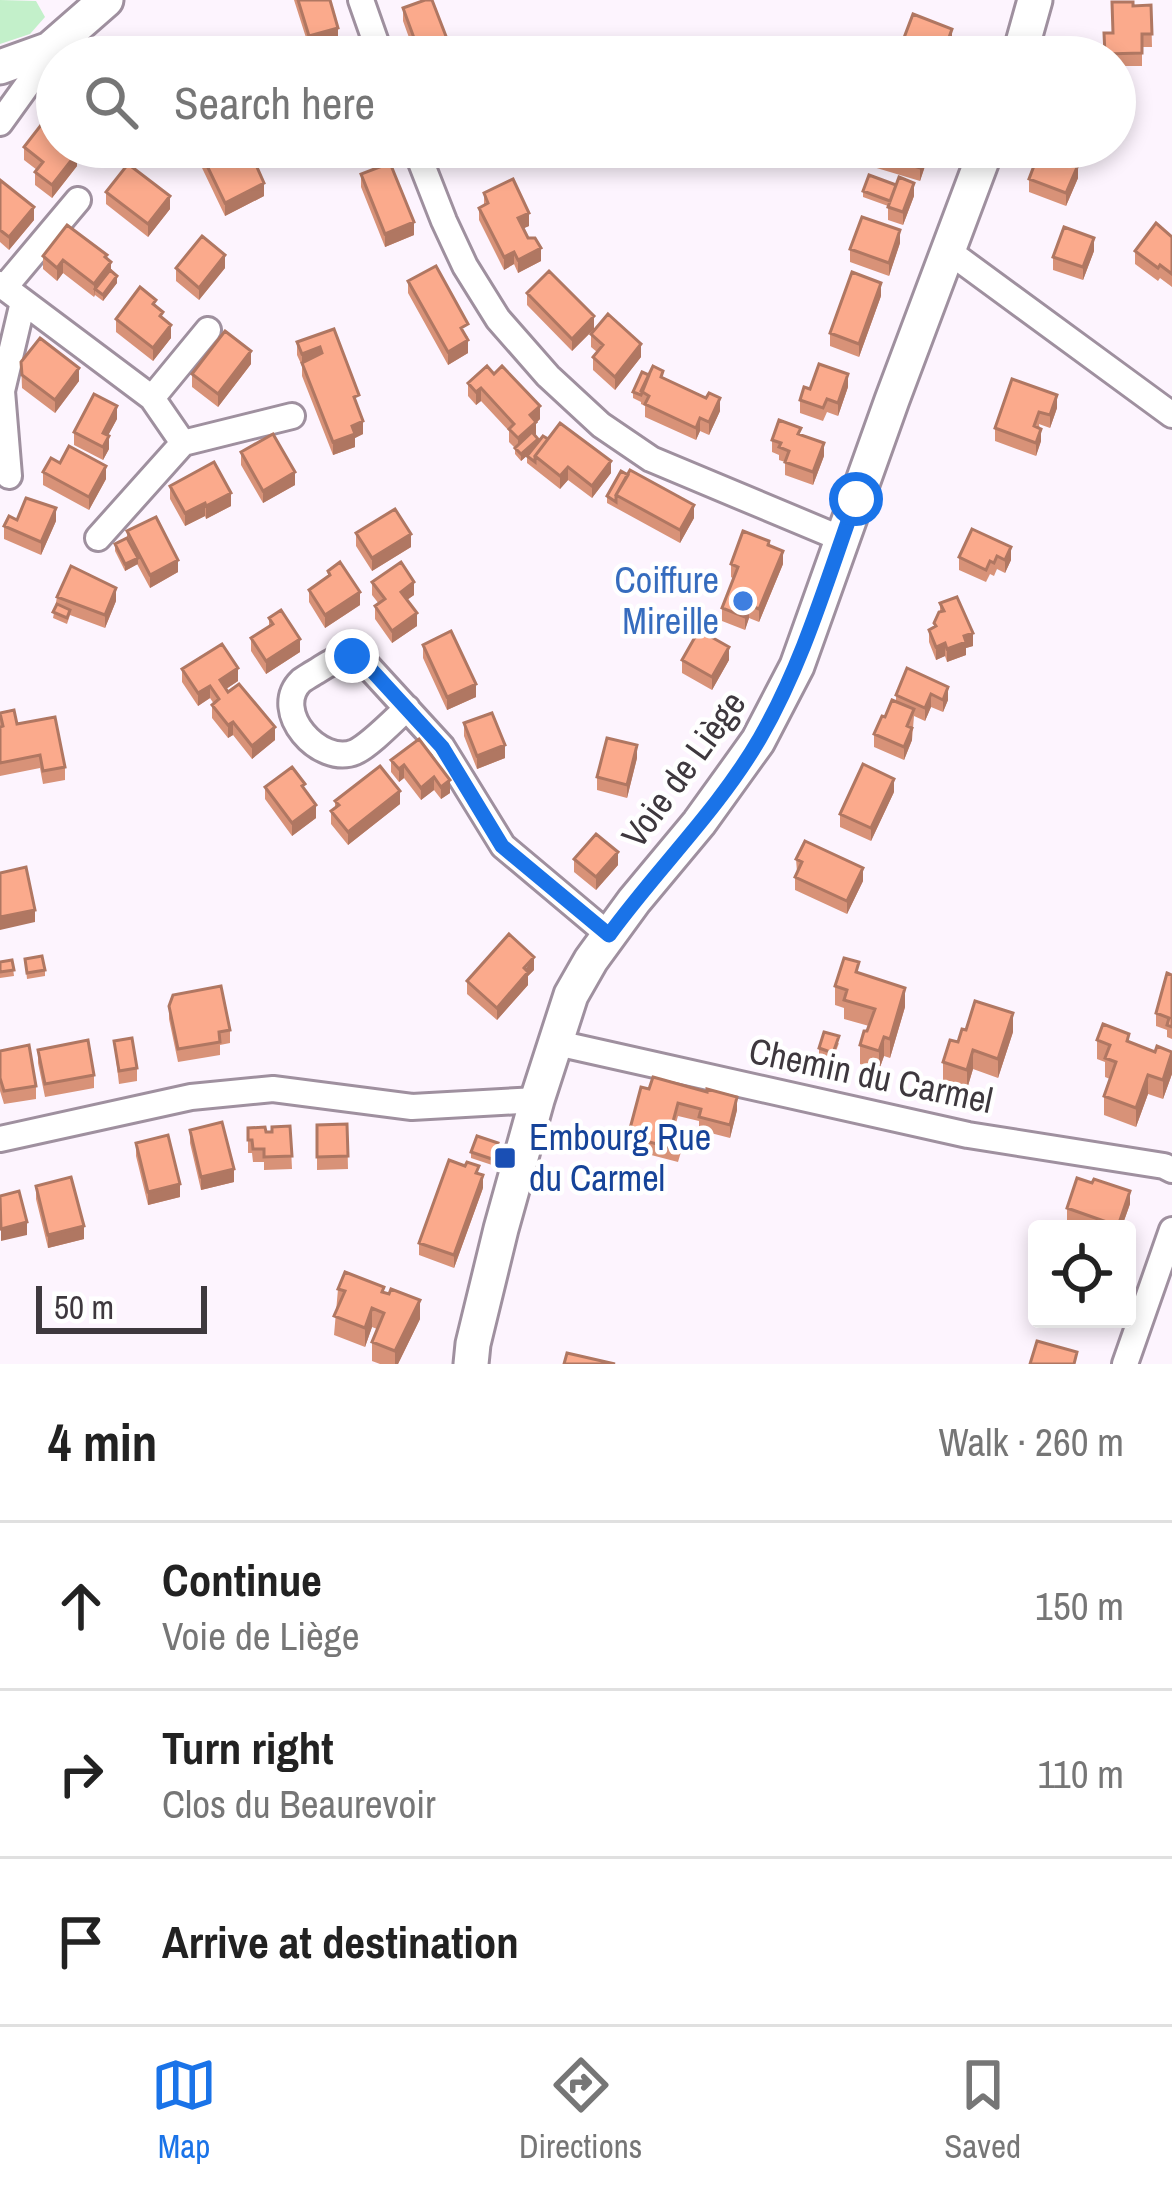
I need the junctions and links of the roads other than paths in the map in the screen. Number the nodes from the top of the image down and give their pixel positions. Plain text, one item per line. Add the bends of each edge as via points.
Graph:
1 (106, 0) edge
2 (361, 0) edge
3 (1035, 0) edge
4 (65, 36) edge
5 (374, 36) edge
6 (1025, 36) edge
7 (36, 54) edge
8 (0, 67) edge
9 (36, 74) edge
10 (0, 124) edge
11 (424, 168) edge
12 (979, 168) edge
13 (78, 200) dead end
14 (946, 250) junction
15 (9, 292) edge
16 (208, 330) dead end
17 (152, 398) junction
18 (1172, 415) edge
19 (292, 416) dead end
20 (183, 443) junction
21 (9, 476) dead end
22 (98, 538) dead end
23 (842, 539) junction
24 (406, 708) junction
25 (609, 935) junction
26 (557, 1043) junction
27 (537, 1100) junction
28 (0, 1139) edge
29 (1172, 1170) edge
30 (1172, 1229) edge
31 (471, 1364) edge
32 (1125, 1364) edge

1 - 4 street
2 - 5 street
3 - 6 street
7 - 8 street
9 - 10 street
11 - 23 street via 498,319 601,425 651,459
12 - 14 street, Voie de Liège
13 - 15 street
14 - 18 street
14 - 23 street, Voie de Liège
15 - 17 street
15 - 21 street via 2,391
16 - 17 street
17 - 20 street
19 - 20 street
20 - 22 street
23 - 25 street, Voie de Liège via 797,666 758,741
24 - 24 street via 353,753 336,753 308,739 290,706 301,681 352,656
24 - 25 street via 442,747 502,846
25 - 26 street, Voie de Liège via 571,995
26 - 27 street, Voie de Liège
26 - 29 street, Chemin du Carmel via 968,1135
27 - 28 street via 412,1107 273,1089 191,1097
27 - 31 street, Voie de Liège
30 - 32 street

